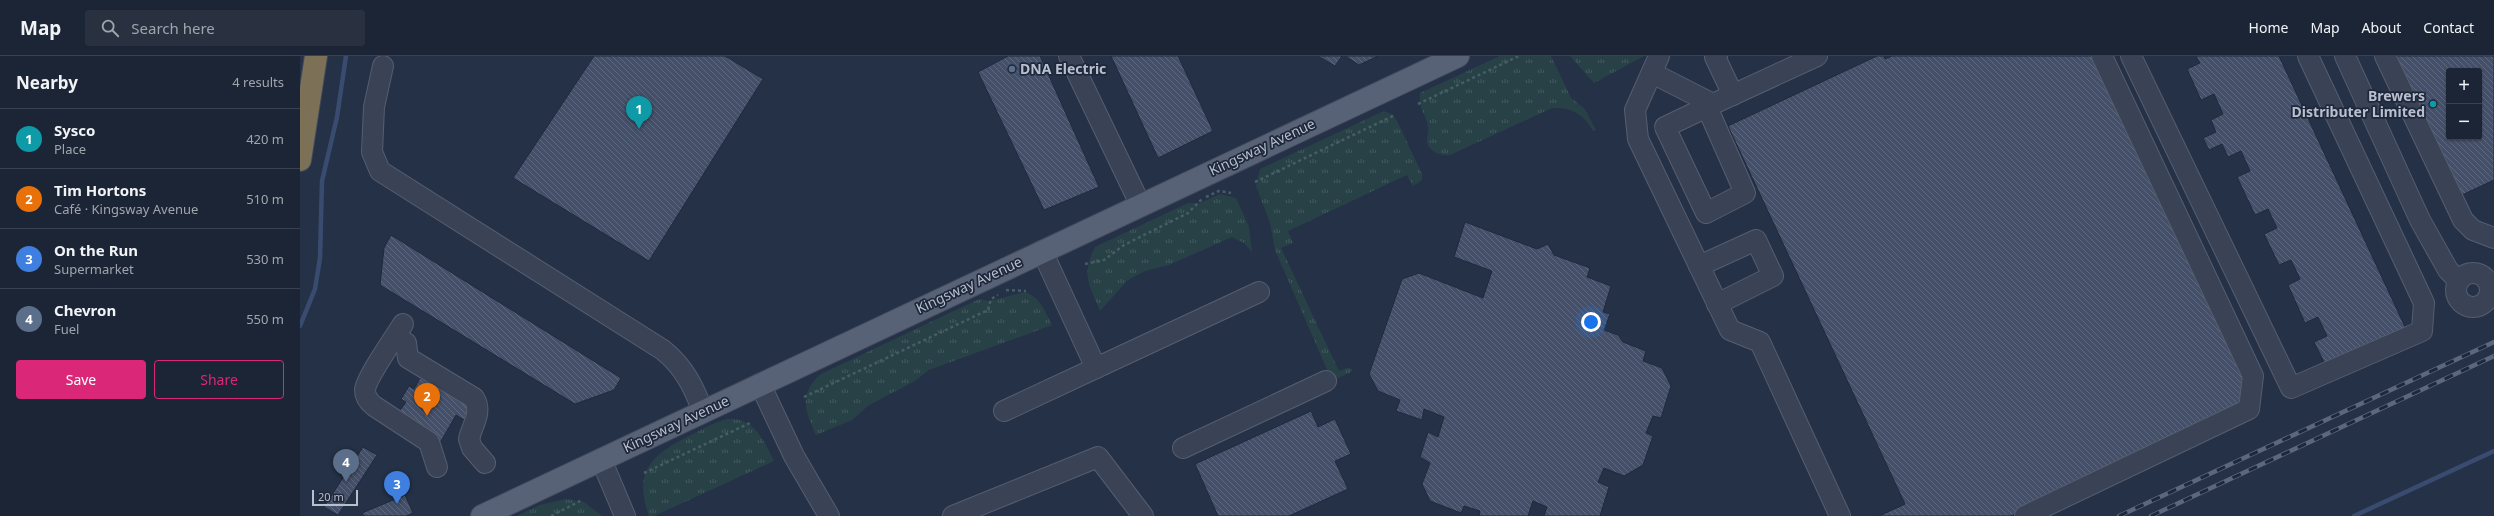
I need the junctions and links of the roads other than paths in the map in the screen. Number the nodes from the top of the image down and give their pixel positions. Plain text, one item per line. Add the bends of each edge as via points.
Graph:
1 (316, 56) edge
2 (1069, 56) edge
3 (1458, 56) edge
4 (1717, 56) edge
5 (1817, 56) edge
6 (2102, 56) edge
7 (2131, 56) edge
8 (2308, 56) edge
9 (2345, 56) edge
10 (2385, 56) edge
11 (1656, 65) edge
12 (383, 66) dead end
13 (1733, 95) junction
14 (1710, 105) junction
15 (300, 160) edge
16 (1140, 204) junction
17 (2494, 238) edge
18 (1042, 251) junction
19 (1699, 266) junction
20 (2459, 281) dead end
21 (1259, 292) dead end
22 (1717, 304) junction
23 (1096, 368) junction
24 (1326, 381) dead end
25 (760, 384) junction
26 (1004, 411) dead end
27 (703, 412) junction
28 (1183, 448) dead end
29 (601, 459) junction
30 (485, 463) dead end
31 (437, 467) dead end
32 (482, 516) edge
33 (625, 516) edge
34 (828, 516) edge
35 (953, 516) edge
36 (1143, 516) edge
37 (1840, 516) edge
38 (2024, 516) edge

1 - 15 highway
2 - 16 lane
3 - 16 main road, Kingsway Avenue
4 - 13 lane via 1715,57
5 - 13 lane
6 - 38 lane via 2253,376 2249,409
7 - 8 lane via 2291,388 2422,331 2424,303
9 - 20 lane via 2420,220 2448,270
10 - 17 lane via 2463,220 2473,230
11 - 14 lane
11 - 19 lane via 1635,110 1638,140
12 - 27 lane via 374,106 372,152 380,172 663,350 684,372
13 - 14 lane
14 - 14 lane via 1665,128 1706,213 1745,193
16 - 18 main road, Kingsway Avenue
18 - 23 lane
18 - 25 main road, Kingsway Avenue
19 - 22 lane
19 - 22 lane via 1756,240 1773,276
21 - 23 lane
22 - 37 lane via 1730,330 1760,342
23 - 26 lane
24 - 28 lane
25 - 27 main road, Kingsway Avenue
25 - 34 lane via 794,456
27 - 29 main road, Kingsway Avenue
29 - 32 main road, Kingsway Avenue
29 - 33 lane
30 - 31 lane via 472,448 469,439 477,416 478,405 474,398 408,358 404,333 369,380 365,392 369,402 374,406 429,442
35 - 36 lane via 1098,457

